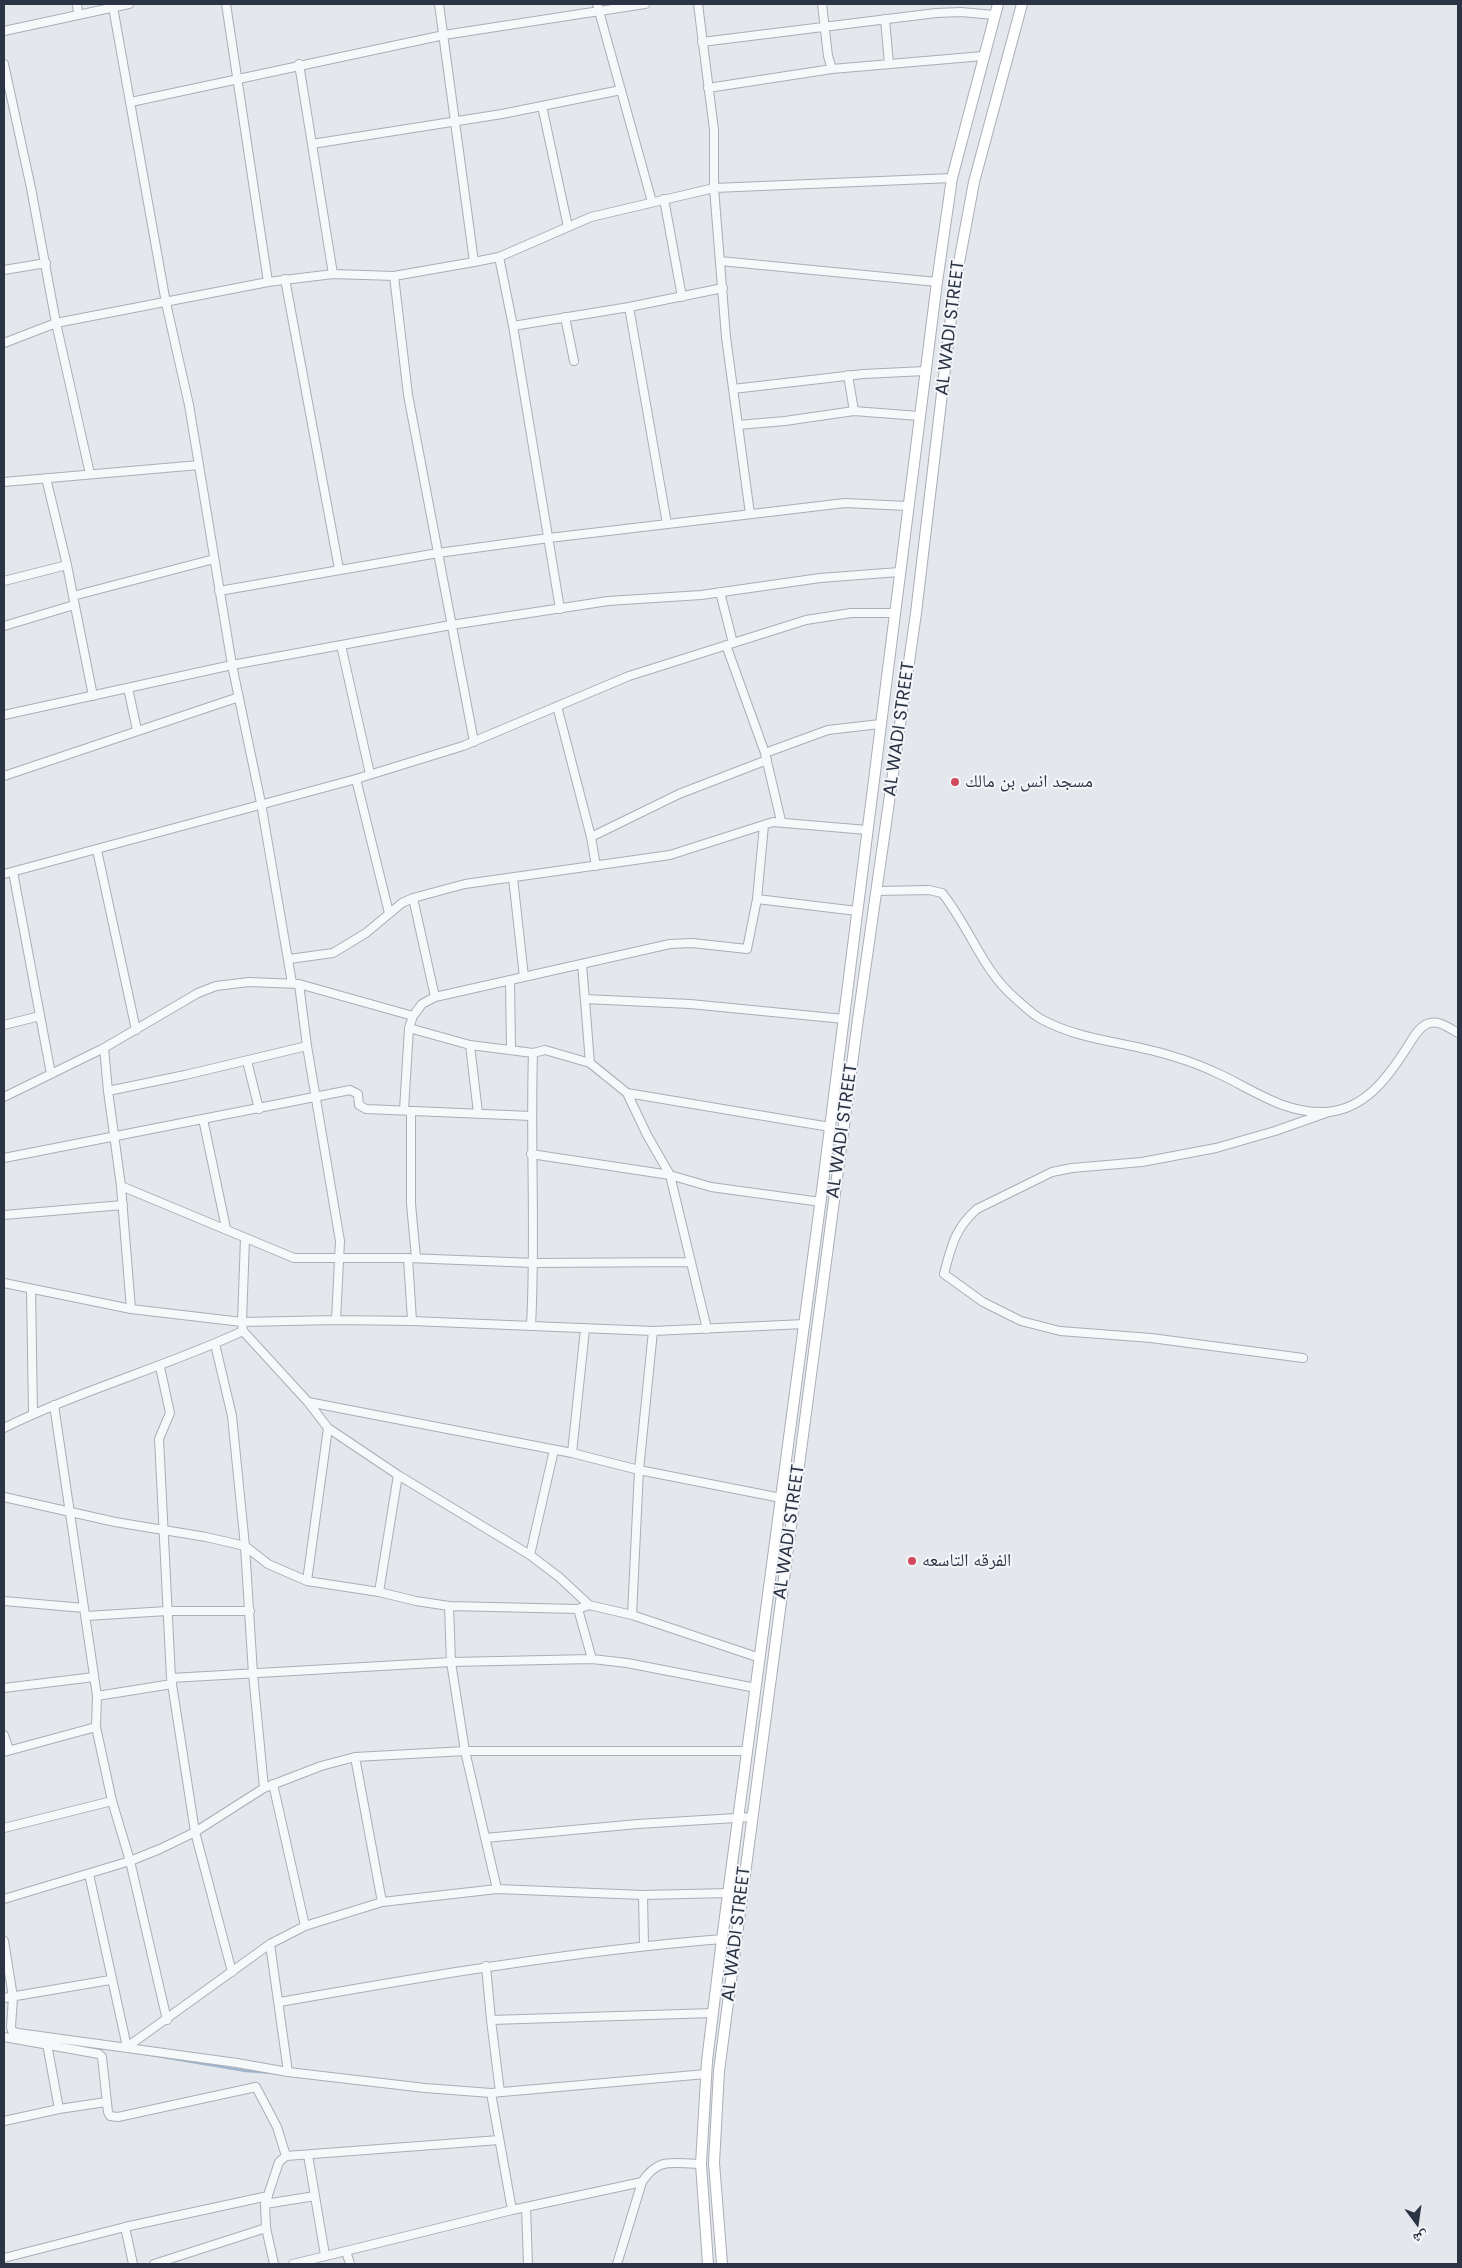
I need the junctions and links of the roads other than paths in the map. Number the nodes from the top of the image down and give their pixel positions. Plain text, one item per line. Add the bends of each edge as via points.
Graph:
1 (77, 4) edge
2 (129, 4) edge
3 (226, 4) edge
4 (439, 4) edge
5 (645, 4) edge
6 (698, 4) edge
7 (822, 4) edge
8 (979, 4) edge
9 (998, 4) edge
10 (1022, 4) edge
11 (598, 6) edge
12 (113, 7) junction
13 (977, 13) junction
14 (78, 14) junction
15 (994, 15) junction
16 (885, 19) junction
17 (825, 26) junction
18 (4, 31) edge
19 (444, 34) junction
20 (702, 42) junction
21 (983, 56) junction
22 (4, 64) edge
23 (299, 64) junction
24 (890, 64) junction
25 (832, 69) junction
26 (237, 78) junction
27 (708, 88) junction
28 (620, 90) junction
29 (131, 102) junction
30 (542, 106) junction
31 (456, 121) junction
32 (312, 144) junction
33 (952, 178) junction
34 (714, 188) junction
35 (664, 199) junction
36 (652, 202) junction
37 (568, 227) junction
38 (498, 257) junction
39 (720, 261) junction
40 (474, 262) junction
41 (46, 263) junction
42 (4, 270) edge
43 (333, 274) junction
44 (394, 276) junction
45 (285, 279) junction
46 (268, 282) junction
47 (937, 282) junction
48 (723, 288) junction
49 (682, 297) junction
50 (166, 303) junction
51 (629, 307) junction
52 (565, 317) junction
53 (56, 323) junction
54 (512, 326) junction
55 (4, 343) edge
56 (574, 361) dead end
57 (925, 371) junction
58 (848, 375) junction
59 (733, 390) junction
60 (854, 411) junction
61 (919, 416) junction
62 (738, 425) junction
63 (199, 465) junction
64 (90, 474) junction
65 (46, 478) junction
66 (4, 482) edge
67 (907, 506) junction
68 (750, 514) junction
69 (667, 524) junction
70 (550, 538) junction
71 (438, 552) junction
72 (214, 559) junction
73 (67, 565) junction
74 (339, 569) junction
75 (899, 572) junction
76 (4, 581) edge
77 (219, 591) junction
78 (720, 592) junction
79 (73, 596) junction
80 (74, 605) junction
81 (560, 609) junction
82 (895, 613) junction
83 (451, 625) junction
84 (4, 626) edge
85 (730, 644) junction
86 (341, 645) junction
87 (232, 665) junction
88 (128, 688) junction
89 (93, 696) junction
90 (239, 697) junction
91 (557, 706) junction
92 (4, 716) edge
93 (880, 724) junction
94 (137, 730) junction
95 (474, 742) junction
96 (766, 756) junction
97 (370, 774) junction
98 (4, 776) edge
99 (356, 779) junction
100 (261, 803) junction
101 (781, 821) junction
102 (764, 824) junction
103 (867, 830) junction
104 (590, 837) junction
105 (97, 850) junction
106 (596, 866) junction
107 (13, 872) junction
108 (4, 874) edge
109 (512, 878) junction
110 (877, 891) junction
111 (413, 898) junction
112 (756, 899) junction
113 (857, 911) junction
114 (389, 913) junction
115 (289, 959) junction
116 (582, 964) junction
117 (524, 977) junction
118 (510, 981) junction
119 (296, 984) junction
120 (435, 996) junction
121 (585, 999) junction
122 (40, 1016) junction
123 (412, 1016) junction
124 (844, 1019) junction
125 (4, 1025) edge
126 (409, 1028) junction
127 (136, 1030) junction
128 (1458, 1033) edge
129 (470, 1044) junction
130 (307, 1046) junction
131 (104, 1048) junction
132 (510, 1049) junction
133 (533, 1052) junction
134 (247, 1061) junction
135 (590, 1063) junction
136 (51, 1074) junction
137 (108, 1091) junction
138 (627, 1093) junction
139 (4, 1097) edge
140 (317, 1097) junction
141 (259, 1109) junction
142 (407, 1111) junction
143 (1329, 1112) junction
144 (478, 1113) junction
145 (531, 1116) junction
146 (203, 1120) junction
147 (830, 1127) junction
148 (113, 1135) junction
149 (531, 1154) junction
150 (4, 1158) edge
151 (670, 1175) junction
152 (122, 1186) junction
153 (821, 1202) junction
154 (123, 1205) junction
155 (4, 1215) edge
156 (226, 1228) junction
157 (245, 1238) junction
158 (341, 1257) junction
159 (412, 1258) junction
160 (691, 1262) junction
161 (534, 1263) junction
162 (4, 1283) edge
163 (31, 1289) junction
164 (131, 1309) junction
165 (336, 1320) junction
166 (412, 1321) junction
167 (242, 1322) junction
168 (805, 1324) junction
169 (530, 1326) junction
170 (585, 1329) junction
171 (707, 1329) junction
172 (244, 1331) junction
173 (653, 1331) junction
174 (803, 1339) junction
175 (816, 1340) junction
176 (215, 1344) junction
177 (1303, 1358) dead end
178 (160, 1367) junction
179 (308, 1402) junction
180 (54, 1405) junction
181 (33, 1414) junction
182 (4, 1428) edge
183 (328, 1428) junction
184 (554, 1450) junction
185 (572, 1452) junction
186 (639, 1470) junction
187 (398, 1475) junction
188 (4, 1497) edge
189 (781, 1498) junction
190 (71, 1512) junction
191 (165, 1531) junction
192 (245, 1546) junction
193 (530, 1556) junction
194 (306, 1581) junction
195 (379, 1592) junction
196 (4, 1600) edge
197 (589, 1604) junction
198 (449, 1606) junction
199 (84, 1608) junction
200 (578, 1609) junction
201 (167, 1611) junction
202 (250, 1611) junction
203 (632, 1615) junction
204 (86, 1616) junction
205 (760, 1658) junction
206 (592, 1659) junction
207 (450, 1662) junction
208 (253, 1674) junction
209 (94, 1677) junction
210 (171, 1681) junction
211 (4, 1688) edge
212 (756, 1688) junction
213 (97, 1696) junction
214 (96, 1727) junction
215 (4, 1735) edge
216 (6, 1751) edge
217 (465, 1751) junction
218 (747, 1751) junction
219 (354, 1757) junction
220 (273, 1784) junction
221 (264, 1788) junction
222 (112, 1801) junction
223 (738, 1816) junction
224 (752, 1817) junction
225 (4, 1828) edge
226 (195, 1832) junction
227 (485, 1838) junction
228 (130, 1861) junction
229 (89, 1874) junction
230 (497, 1889) junction
231 (729, 1893) junction
232 (643, 1895) junction
233 (4, 1899) edge
234 (382, 1902) junction
235 (305, 1926) junction
236 (722, 1938) junction
237 (4, 1941) edge
238 (270, 1944) junction
239 (644, 1945) junction
240 (486, 1966) junction
241 (232, 1972) junction
242 (110, 1980) junction
243 (13, 1997) junction
244 (4, 1998) edge
245 (280, 2002) junction
246 (713, 2013) junction
247 (168, 2020) junction
248 (491, 2020) junction
249 (4, 2037) edge
250 (47, 2044) junction
251 (127, 2047) junction
252 (288, 2072) junction
253 (706, 2074) junction
254 (500, 2092) junction
255 (491, 2093) junction
256 (106, 2102) junction
257 (59, 2109) junction
258 (4, 2121) edge
259 (500, 2140) junction
260 (308, 2155) junction
261 (286, 2156) junction
262 (701, 2164) junction
263 (642, 2182) junction
264 (268, 2196) junction
265 (315, 2196) junction
266 (265, 2204) junction
267 (526, 2208) junction
268 (512, 2210) junction
269 (125, 2227) junction
270 (266, 2228) junction
271 (346, 2251) junction
272 (325, 2255) junction
273 (4, 2258) edge
274 (133, 2264) edge
275 (154, 2264) edge
276 (274, 2264) edge
277 (293, 2264) edge
278 (350, 2264) edge
279 (528, 2264) edge
280 (617, 2264) edge
281 (708, 2264) edge
282 (722, 2264) edge

1 - 14 street
2 - 12 street
3 - 26 street
4 - 19 street
5 - 11 street
6 - 20 street
7 - 17 street
8 - 13 street
9 - 15 main road, AL WADI STREET
10 - 110 main road, AL WADI STREET via 974,182 958,265 916,613
11 - 19 street
11 - 28 street
12 - 14 street
12 - 29 street
13 - 15 street
13 - 16 street via 936,13
14 - 18 street
15 - 21 main road, AL WADI STREET
16 - 17 street
16 - 24 street
17 - 20 street
17 - 25 street
19 - 23 street
19 - 31 street
20 - 27 street
21 - 24 street
21 - 33 main road, AL WADI STREET
22 - 41 street
23 - 26 street
23 - 32 street
24 - 25 street
25 - 27 street
26 - 29 street
26 - 46 street
27 - 34 street via 714,130
28 - 30 street
28 - 36 street
29 - 50 street
30 - 31 street
30 - 37 street
31 - 32 street
31 - 40 street
32 - 43 street
33 - 34 street
33 - 47 main road, AL WADI STREET
34 - 35 street
34 - 39 street
35 - 36 street
35 - 49 street
36 - 37 street via 605,213
37 - 38 street
38 - 40 street
38 - 54 street
39 - 47 street
39 - 48 street
40 - 44 street
41 - 42 street
41 - 53 street
43 - 44 street
43 - 45 street
44 - 71 street via 408,395
45 - 46 street
45 - 74 street
46 - 50 street
47 - 57 main road, AL WADI STREET
48 - 49 street
48 - 59 street
49 - 51 street
50 - 53 street
50 - 63 street
51 - 52 street
51 - 69 street
52 - 54 street
52 - 56 street
53 - 55 street
53 - 64 street
54 - 70 street
57 - 58 street
57 - 61 main road, AL WADI STREET
58 - 59 street
58 - 60 street
59 - 62 street
60 - 61 street
60 - 62 street
61 - 67 main road, AL WADI STREET
62 - 68 street
63 - 64 street
63 - 72 street
64 - 65 street
65 - 66 street
65 - 73 street
67 - 68 street via 845,503
67 - 75 main road, AL WADI STREET
68 - 69 street
69 - 70 street
70 - 71 street
70 - 81 street
71 - 74 street
71 - 83 street
72 - 77 street
72 - 79 street
73 - 76 street
73 - 79 street
74 - 77 street
75 - 78 street via 820,578
75 - 82 main road, AL WADI STREET
77 - 87 street
78 - 81 street
78 - 85 street
79 - 80 street
80 - 84 street
80 - 89 street
81 - 83 street
82 - 85 street via 819,617
82 - 93 main road, AL WADI STREET
83 - 86 street
83 - 95 street
85 - 91 street via 629,676
85 - 96 street
86 - 87 street
86 - 97 street
87 - 88 street
87 - 90 street
88 - 89 street
88 - 94 street
89 - 92 street
90 - 94 street
90 - 100 street
91 - 95 street
91 - 104 street
93 - 96 street via 828,730
93 - 103 main road, AL WADI STREET
94 - 98 street
95 - 97 street
96 - 101 street
96 - 104 street
97 - 99 street
99 - 100 street
99 - 114 street
100 - 105 street
100 - 115 street
101 - 102 street
101 - 103 street
102 - 106 street via 670,855
102 - 112 street
103 - 113 main road, AL WADI STREET
104 - 106 street
105 - 107 street
105 - 127 street
106 - 109 street
107 - 108 street
107 - 122 street
109 - 111 street via 465,884
109 - 117 street
110 - 143 street via 929,890 942,893 1000,983 1040,1018 1064,1030 1175,1057 1217,1073 1277,1104 1307,1112
110 - 175 main road, AL WADI STREET
111 - 114 street
111 - 120 street
112 - 113 street
112 - 116 street via 747,949 681,943
113 - 124 main road, AL WADI STREET
114 - 115 street via 343,949 316,957
115 - 119 street
116 - 117 street
116 - 121 street
117 - 118 street
118 - 120 street
118 - 132 street
119 - 123 street
119 - 127 street via 250,982 216,986 198,993
119 - 130 street
120 - 123 street
121 - 124 street via 690,1004
121 - 135 street
122 - 125 street
122 - 136 street
123 - 126 street
124 - 147 main road, AL WADI STREET
126 - 129 street
126 - 142 street
127 - 131 street
128 - 143 street via 1441,1023 1427,1024 1417,1032 1384,1082 1352,1105
129 - 132 street
129 - 144 street
130 - 134 street
130 - 140 street
131 - 136 street
131 - 137 street
132 - 133 street
133 - 135 street via 545,1050
133 - 145 street
134 - 137 street
134 - 141 street
135 - 138 street
136 - 139 street
137 - 148 street
138 - 147 street
138 - 151 street via 646,1135
140 - 141 street
140 - 142 street via 356,1091 359,1105 366,1109
140 - 158 street
141 - 146 street
142 - 144 street
142 - 159 street
143 - 177 street via 1275,1132 1216,1148 1142,1162 1052,1172 984,1205 967,1217 960,1226 944,1274 983,1302 1021,1321 1060,1331 1151,1338
144 - 145 street
145 - 149 street
146 - 148 street
146 - 156 street
147 - 153 main road, AL WADI STREET
148 - 150 street
148 - 152 street
149 - 151 street
149 - 161 street
151 - 153 street via 711,1187
151 - 160 street
152 - 154 street
152 - 156 street
153 - 168 main road, AL WADI STREET
154 - 155 street
154 - 164 street
156 - 157 street
157 - 158 street via 294,1258
157 - 167 street
158 - 159 street
158 - 165 street
159 - 161 street
159 - 166 street
160 - 161 street
160 - 171 street
161 - 169 street
162 - 163 street
163 - 164 street
163 - 181 street
164 - 167 street
165 - 166 street
165 - 167 street
166 - 169 street
167 - 172 street
168 - 171 street
168 - 174 main road, AL WADI STREET
169 - 170 street
170 - 173 street
170 - 185 street
171 - 173 street
172 - 176 street
172 - 179 street
173 - 186 street
174 - 175 main road
174 - 189 main road, AL WADI STREET
175 - 224 main road, AL WADI STREET
176 - 178 street
176 - 192 street via 232,1416
178 - 180 street
178 - 191 street via 170,1406 168,1420 159,1439
179 - 183 street
179 - 184 street
180 - 181 street
180 - 190 street
181 - 182 street
183 - 187 street
183 - 194 street
184 - 185 street
184 - 193 street
185 - 186 street
186 - 189 street
186 - 203 street
187 - 193 street
187 - 195 street
188 - 190 street
189 - 205 main road, AL WADI STREET
190 - 191 street
190 - 199 street
191 - 192 street
191 - 201 street
192 - 194 street via 268,1564
192 - 202 street
193 - 197 street
194 - 195 street
195 - 198 street
196 - 199 street
197 - 200 street
197 - 203 street
198 - 200 street
198 - 207 street
199 - 204 street
200 - 206 street
201 - 202 street
201 - 204 street
201 - 210 street
202 - 208 street
203 - 205 street
204 - 209 street
205 - 212 main road, AL WADI STREET
206 - 207 street
206 - 212 street
207 - 208 street
207 - 217 street
208 - 210 street
208 - 221 street
209 - 211 street
209 - 213 street
210 - 213 street
210 - 226 street
212 - 218 main road, AL WADI STREET
213 - 214 street
214 - 216 street
214 - 222 street
215 - 216 street
217 - 218 street
217 - 219 street
217 - 227 street
218 - 223 main road, AL WADI STREET
219 - 220 street
219 - 234 street
220 - 221 street
220 - 235 street
221 - 226 street
222 - 225 street
222 - 228 street
223 - 224 street
223 - 227 street
223 - 231 main road, AL WADI STREET
224 - 282 main road, AL WADI STREET via 715,2117 714,2163
226 - 228 street
226 - 241 street
227 - 230 street
228 - 229 street
228 - 247 street
229 - 233 street
229 - 242 street
230 - 232 street
230 - 234 street
231 - 232 street
231 - 236 main road, AL WADI STREET
232 - 239 street
234 - 235 street
235 - 238 street
236 - 239 street
236 - 246 main road, AL WADI STREET
237 - 243 street
238 - 241 street
238 - 245 street
239 - 240 street
240 - 245 street
240 - 248 street
241 - 247 street
242 - 243 street
242 - 251 street
243 - 244 street
243 - 251 street via 12,2031
245 - 252 street
246 - 248 street
246 - 253 main road, AL WADI STREET
247 - 251 street
248 - 254 street
249 - 250 street
250 - 256 street via 101,2056
250 - 257 street
251 - 252 street
252 - 255 street
253 - 254 street
253 - 262 main road, AL WADI STREET
254 - 255 street
255 - 259 street
256 - 257 street
256 - 261 street via 110,2116 118,2118 256,2087 277,2126
257 - 258 street
259 - 260 street
259 - 268 street
260 - 261 street
260 - 265 street
261 - 264 street via 278,2162
262 - 263 street via 660,2164 650,2170
262 - 281 main road, AL WADI STREET
263 - 267 street
263 - 280 street
264 - 266 street
264 - 269 street
265 - 266 street
265 - 272 street
266 - 270 street
267 - 268 street
267 - 279 street
268 - 271 street
269 - 273 street
269 - 274 street
270 - 275 street
270 - 276 street
271 - 272 street
271 - 278 street
272 - 277 street

